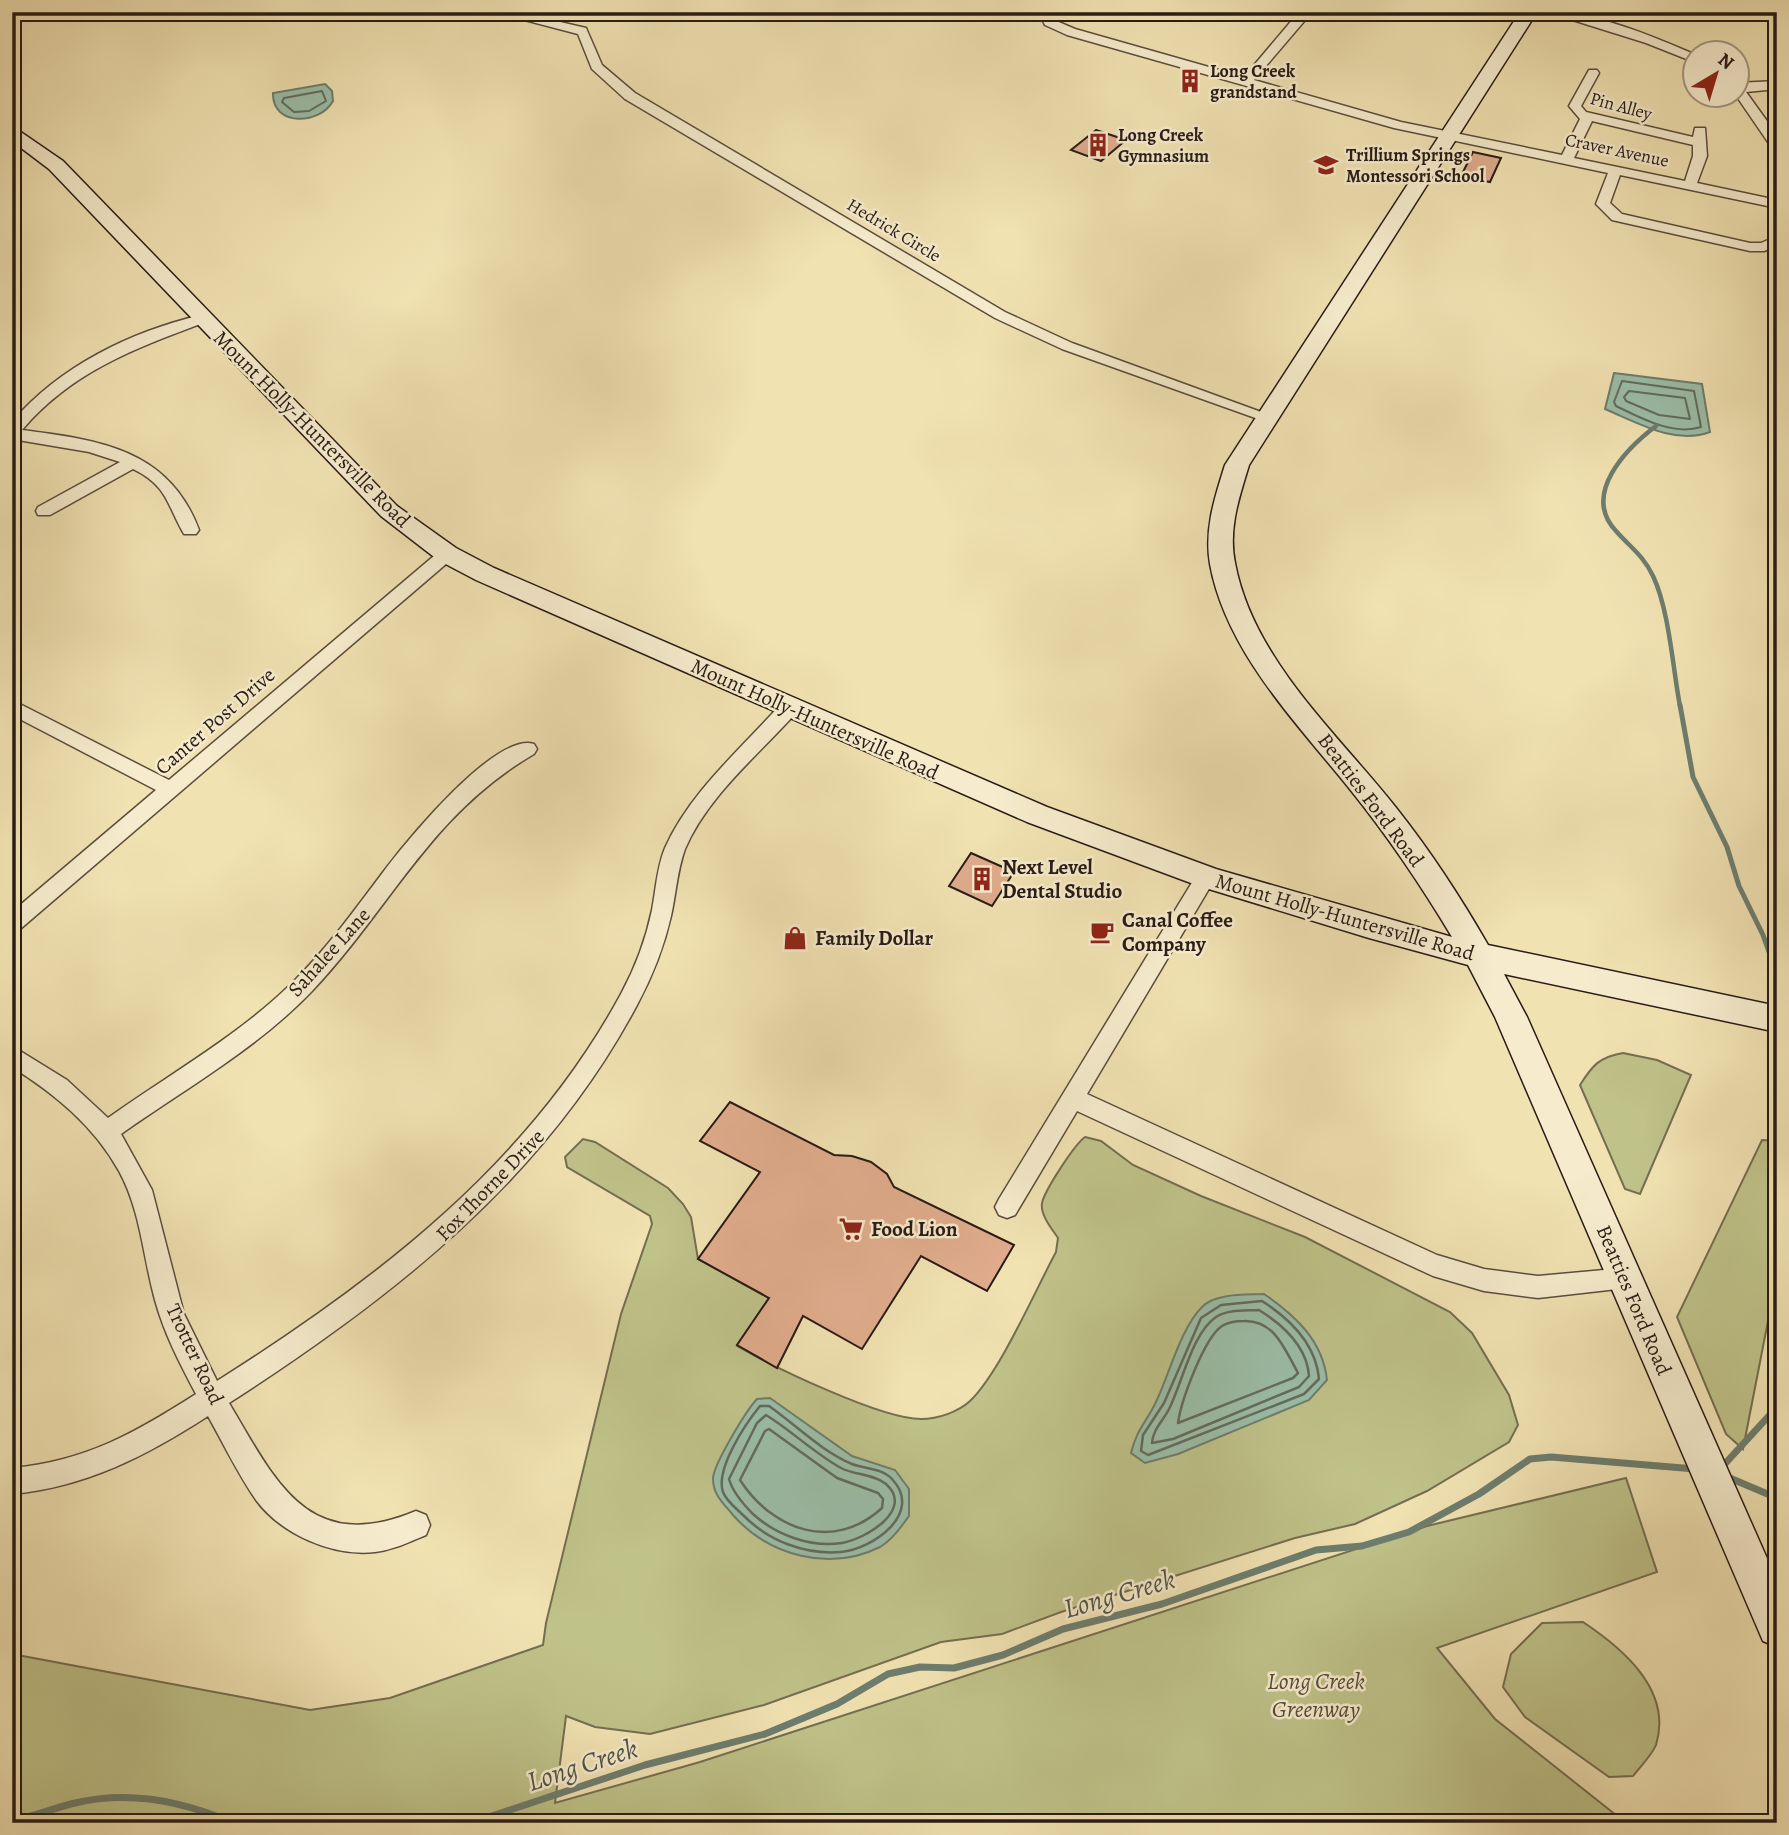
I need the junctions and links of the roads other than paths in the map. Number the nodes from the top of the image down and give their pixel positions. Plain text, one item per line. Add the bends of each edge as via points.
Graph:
1 (500, 12) edge
2 (1051, 12) edge
3 (1306, 12) edge
4 (1529, 12) edge
5 (1553, 12) edge
6 (1680, 52) edge
7 (1593, 73) dead end
8 (1246, 82) junction
9 (1777, 85) edge
10 (1750, 87) edge
11 (1750, 103) edge
12 (1587, 118) junction
13 (1772, 129) edge
14 (12, 132) edge
15 (1448, 137) junction
16 (1777, 145) edge
17 (1567, 158) junction
18 (1616, 169) junction
19 (1690, 185) junction
20 (1777, 204) edge
21 (1777, 240) edge
22 (201, 319) junction
23 (1267, 417) junction
24 (12, 433) edge
25 (133, 462) junction
26 (44, 511) dead end
27 (190, 530) dead end
28 (447, 554) junction
29 (12, 707) edge
30 (788, 709) junction
31 (527, 750) dead end
32 (170, 789) junction
33 (1206, 877) junction
34 (12, 924) edge
35 (1481, 956) junction
36 (1777, 1018) edge
37 (12, 1055) edge
38 (1073, 1098) junction
39 (108, 1131) junction
40 (1007, 1208) dead end
41 (1626, 1279) junction
42 (213, 1397) junction
43 (12, 1481) edge
44 (416, 1525) dead end
45 (1777, 1627) edge

1 - 23 street, Hedrick Circle via 585,34 596,66 631,96 1000,315 1067,346
2 - 8 street, Craver Avenue via 1049,22 1071,32
3 - 8 street
4 - 15 main road, Beatties Ford Road
5 - 6 street
7 - 12 street, Pin Alley via 1575,106
8 - 15 street, Craver Avenue
9 - 10 street
11 - 13 street
12 - 17 street
12 - 19 street, Pin Alley via 1700,137 1700,156
13 - 16 street
14 - 22 main road, Mount Holly-Huntersville Road via 56,165
15 - 17 street, Craver Avenue
15 - 23 main road, Beatties Ford Road
17 - 18 street, Craver Avenue
18 - 19 street, Craver Avenue
18 - 21 street via 1602,204 1617,217 1751,247
19 - 20 street, Craver Avenue
22 - 24 street via 77,370 37,400
22 - 28 main road, Mount Holly-Huntersville Road via 389,511
23 - 35 main road, Beatties Ford Road via 1237,465 1223,503 1219,546 1233,603 1264,659 1390,820
24 - 25 street via 88,444
25 - 26 street
25 - 27 street via 170,489 182,505
28 - 30 main road, Mount Holly-Huntersville Road
28 - 32 street, Canter Post Drive
29 - 32 street
30 - 33 main road, Mount Holly-Huntersville Road via 1046,819
30 - 42 street, Fox Thorne Drive via 683,833 672,858 649,957 605,1042 545,1130 504,1177 411,1262 299,1343
31 - 39 street, Sahalee Lane via 500,761 426,834 304,986 230,1048
32 - 34 street, Canter Post Drive
33 - 35 main road, Mount Holly-Huntersville Road
33 - 38 street
35 - 36 main road, Mount Holly-Huntersville Road
35 - 41 main road, Beatties Ford Road
37 - 39 street, Trotter Road via 74,1098
38 - 40 street
38 - 41 street via 1433,1265 1484,1280 1538,1287
39 - 42 street, Trotter Road via 132,1168 176,1325
41 - 45 main road, Beatties Ford Road
42 - 43 street, Fox Thorne Drive via 165,1430 97,1465 60,1476
42 - 44 street, Trotter Road via 266,1491 302,1524 350,1540 380,1539

